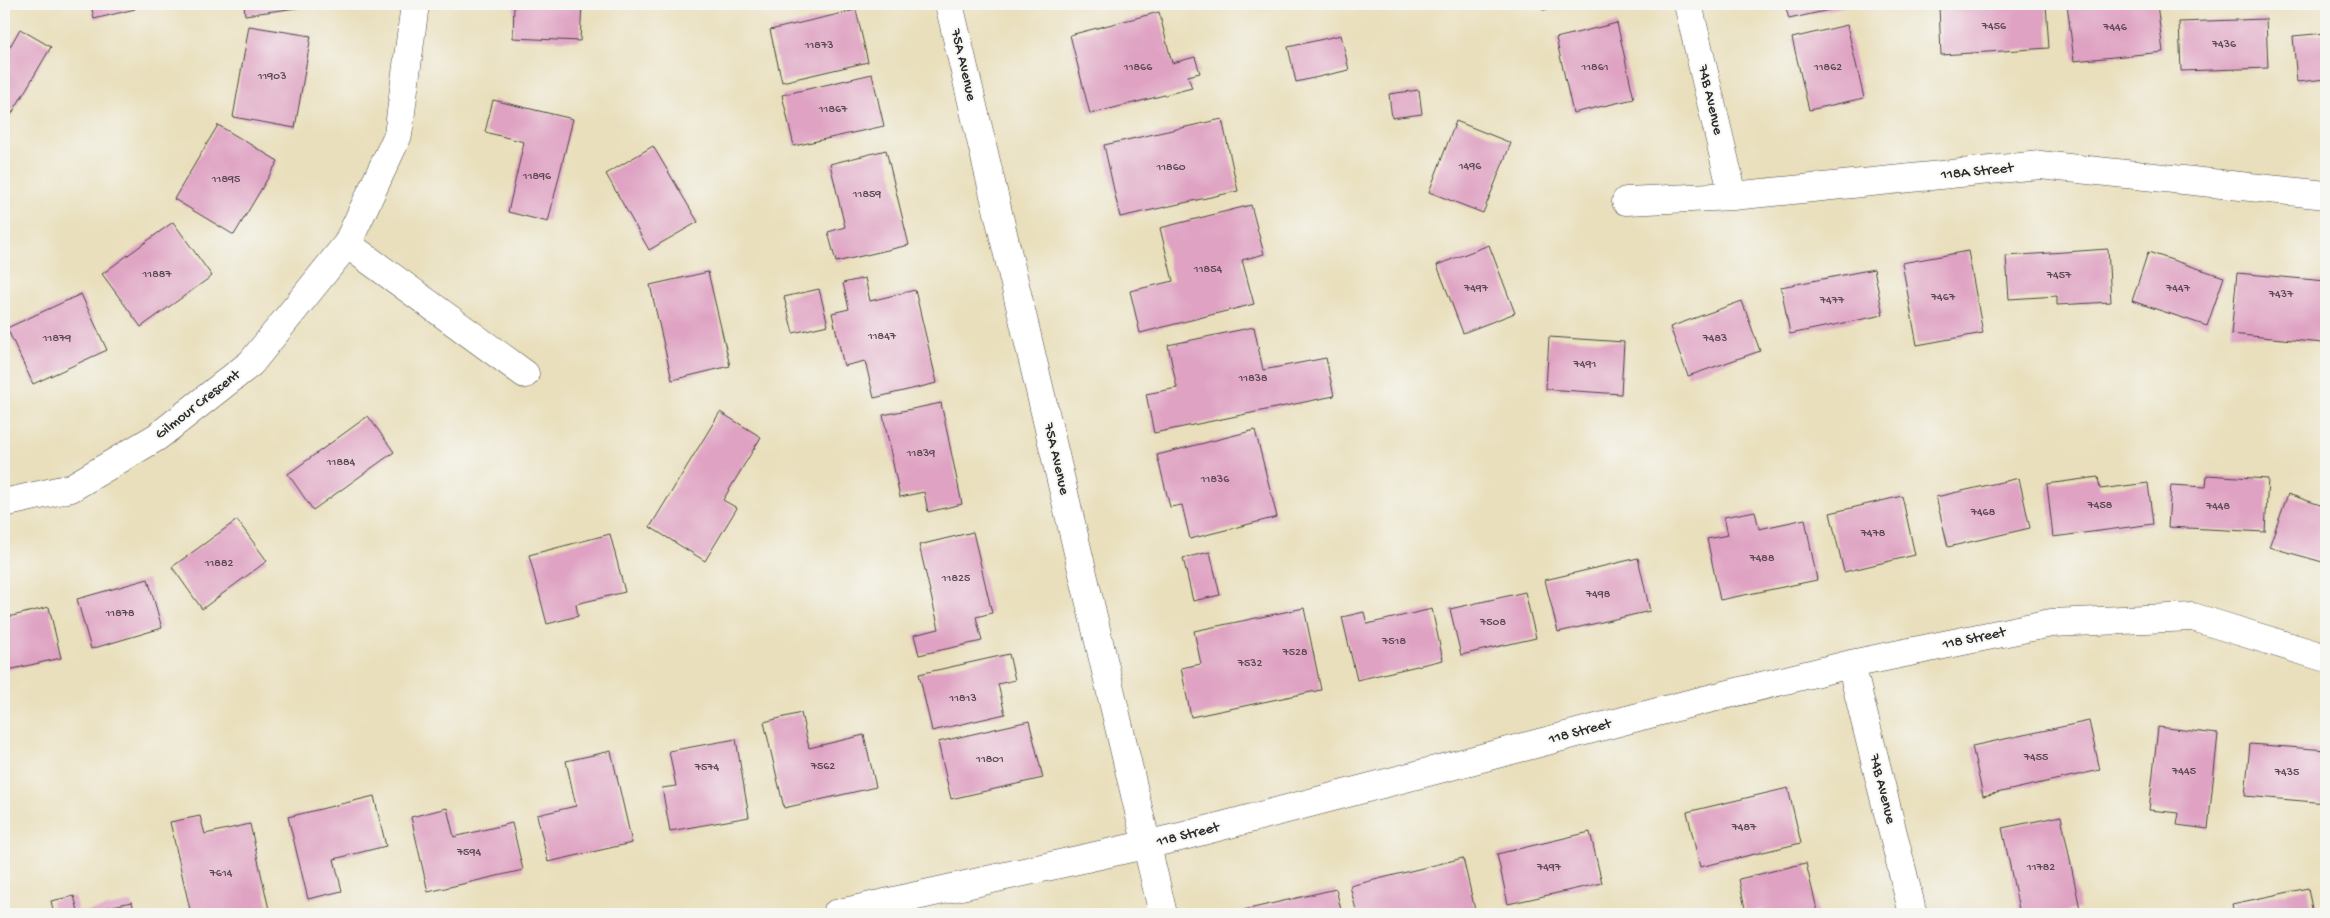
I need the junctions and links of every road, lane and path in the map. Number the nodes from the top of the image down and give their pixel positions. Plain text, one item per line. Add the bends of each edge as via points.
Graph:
1 (414, 4) edge
2 (949, 4) edge
3 (1688, 4) edge
4 (2326, 195) edge
5 (1733, 196) junction
6 (1626, 201) dead end
7 (348, 244) junction
8 (524, 374) dead end
9 (4, 503) edge
10 (2326, 658) edge
11 (1851, 664) junction
12 (1146, 845) junction
13 (836, 914) edge
14 (1163, 914) edge
15 (1914, 914) edge

1 - 7 street, Gilmour Crescent via 398,135
2 - 12 street, 75A Avenue
3 - 5 street, 74B Avenue
4 - 5 street, 118A Street via 2040,165
5 - 6 street, 118A Street
7 - 8 street
7 - 9 street, Gilmour Crescent via 251,364 157,437 71,488
10 - 11 street, 118 Street via 2192,617 2051,624
11 - 12 street, 118 Street
11 - 15 street, 74B Avenue
12 - 13 street, 118 Street
12 - 14 street, 75A Avenue

